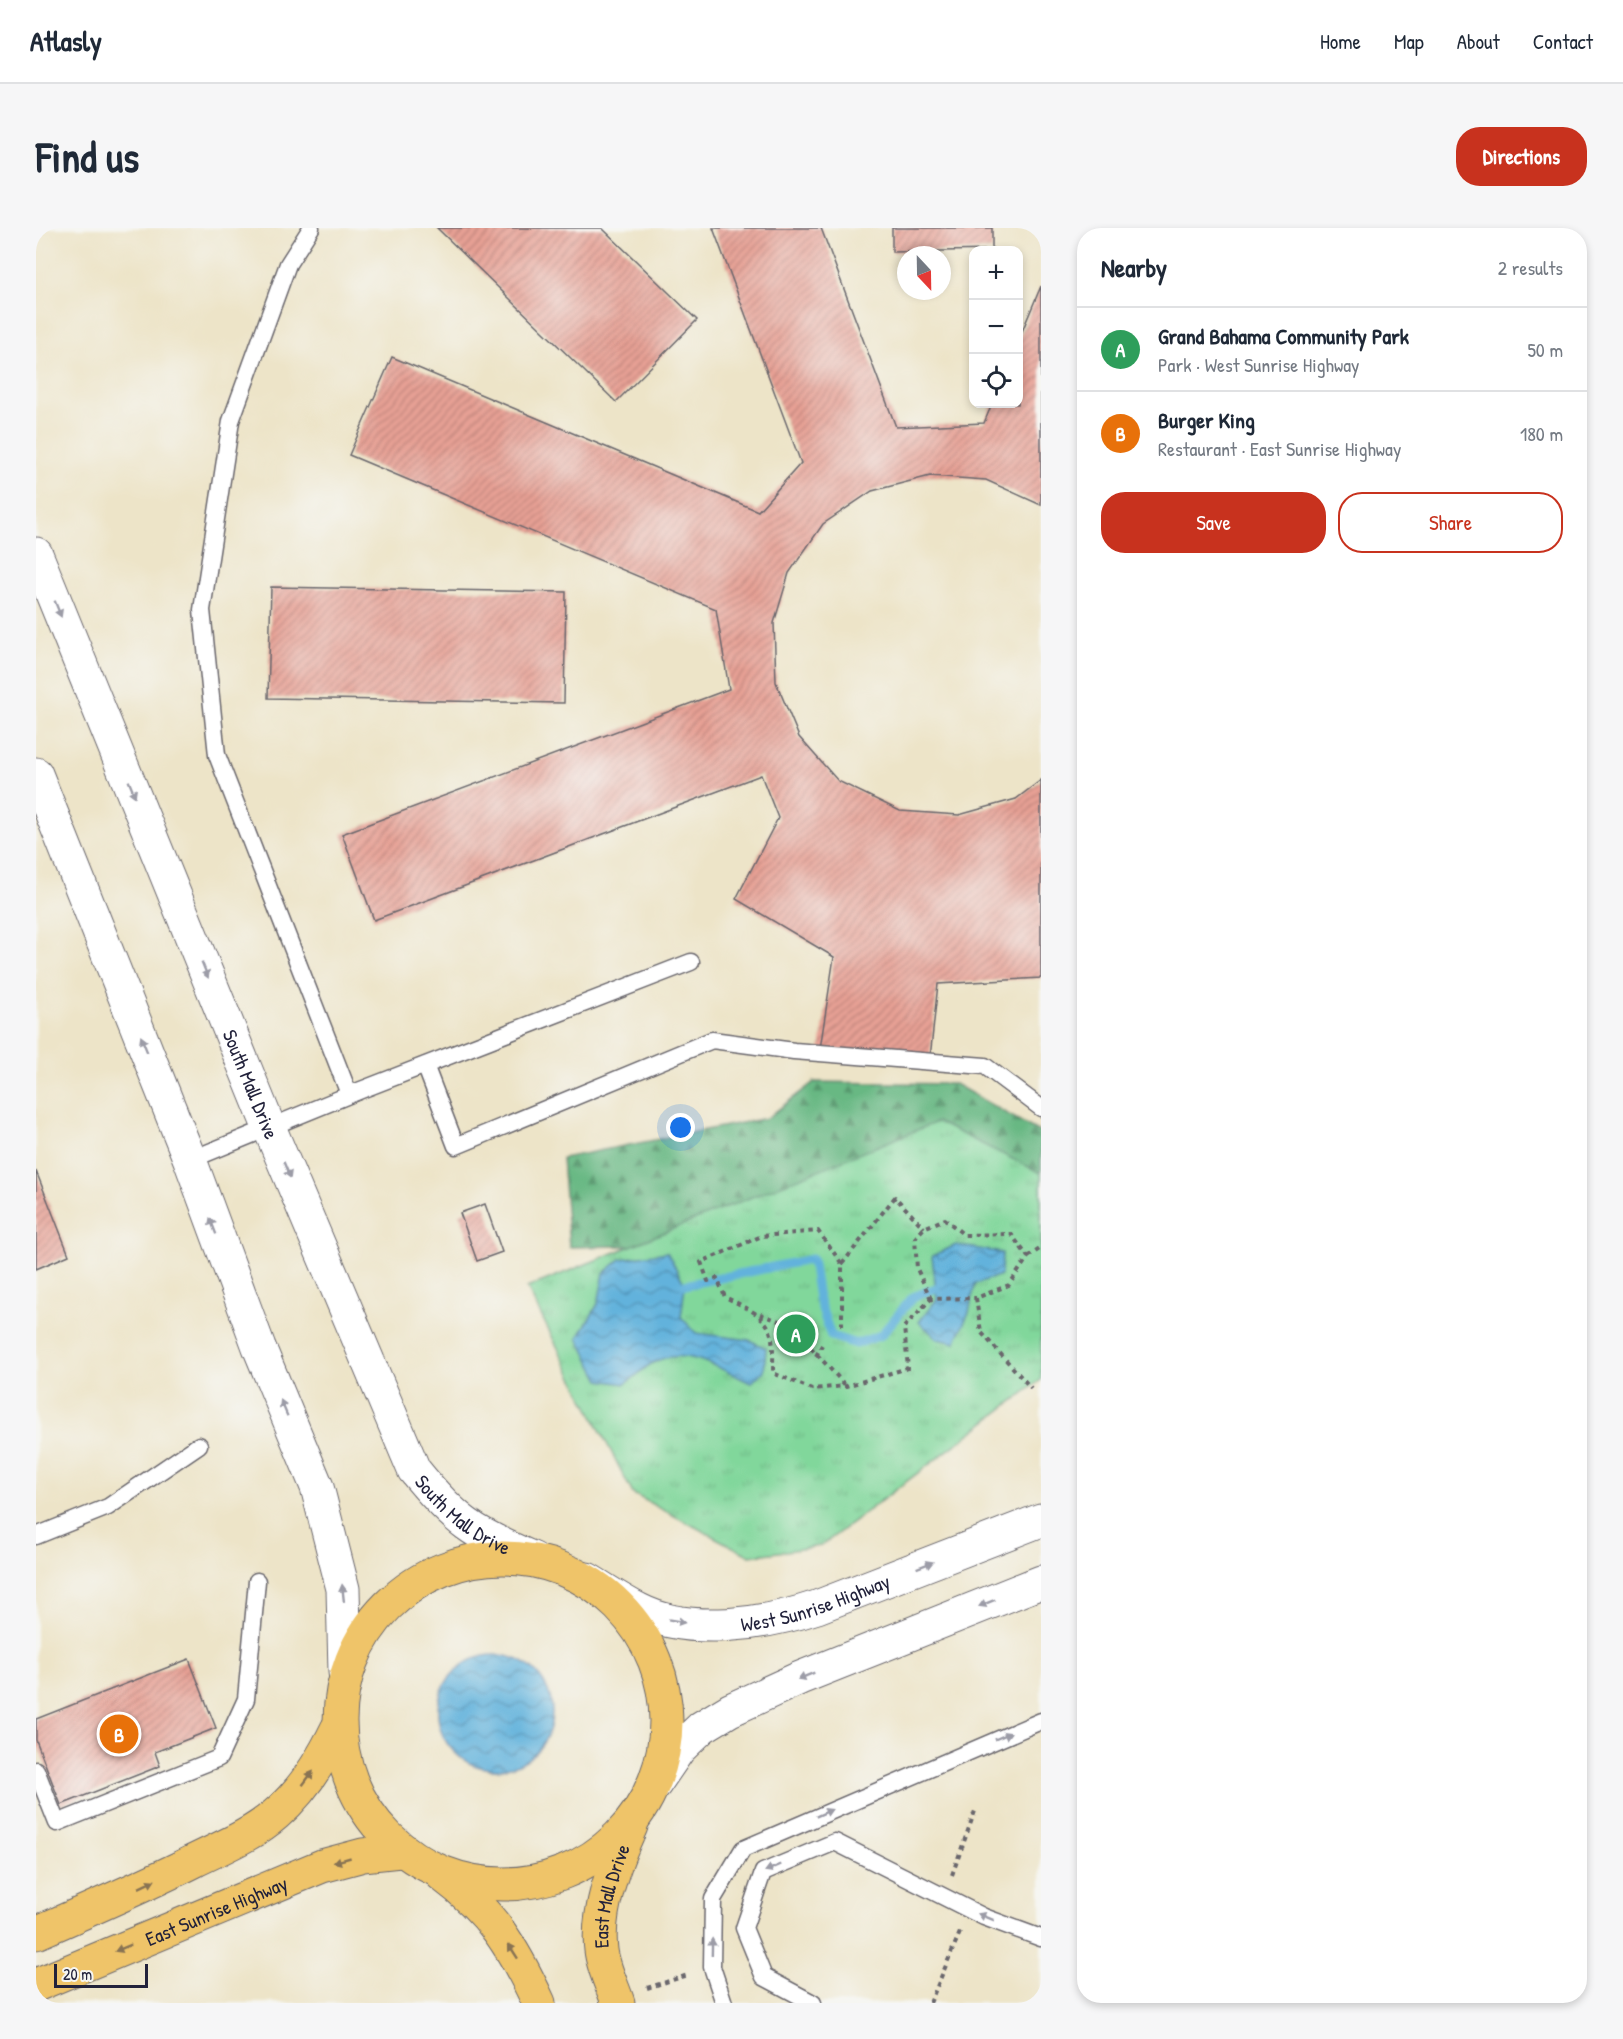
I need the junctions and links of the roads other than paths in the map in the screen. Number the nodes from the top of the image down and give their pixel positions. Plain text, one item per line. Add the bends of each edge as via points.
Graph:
1 (311, 228) edge
2 (36, 554) edge
3 (36, 774) edge
4 (691, 963) dead end
5 (425, 1065) junction
6 (349, 1094) junction
7 (1041, 1107) edge
8 (269, 1127) junction
9 (190, 1160) junction
10 (199, 1445) dead end
11 (1041, 1520) edge
12 (36, 1536) edge
13 (534, 1559) junction
14 (587, 1579) junction
15 (257, 1581) dead end
16 (1041, 1582) edge
17 (345, 1672) junction
18 (1041, 1720) edge
19 (337, 1729) junction
20 (36, 1770) edge
21 (655, 1784) junction
22 (631, 1824) junction
23 (400, 1851) junction
24 (442, 1875) junction
25 (36, 1933) edge
26 (1041, 1938) edge
27 (36, 1985) edge
28 (617, 2001) edge
29 (539, 2003) edge
30 (724, 2003) edge
31 (813, 2003) edge

1 - 6 lane via 288,264 231,421 202,610 217,755
2 -> 8 street, South Mall Drive
9 -> 3 street
4 - 5 lane
5 - 6 lane
5 - 7 lane via 456,1146 712,1040 794,1051 985,1066
6 - 8 lane
8 - 9 lane
8 -> 13 street, South Mall Drive via 414,1470 445,1508 464,1524 486,1539
17 -> 9 street via 343,1589 327,1518
10 - 12 lane via 108,1507
14 -> 11 street, West Sunrise Highway via 640,1611 664,1618 723,1625 756,1622 817,1608
13 - 14 main road
13 - 17 main road via 482,1557 420,1578 364,1631
14 - 21 main road via 628,1612 664,1681 667,1738
15 - 20 lane via 246,1699 219,1758 57,1823
16 -> 21 street via 730,1710 702,1727 679,1749
17 - 19 main road
30 -> 18 lane via 712,1967 713,1899 743,1849
19 - 23 main road via 355,1796
25 -> 19 main road via 136,1890 249,1834 278,1813 302,1786
21 - 22 main road
22 - 24 main road via 571,1871 521,1885
22 - 28 main road, East Mall Drive via 604,1905 601,1950
23 - 24 main road
23 -> 27 main road, East Sunrise Highway via 363,1855 322,1866
29 -> 24 main road via 520,1962 495,1924 471,1897
26 -> 31 lane via 970,1910 835,1842 763,1872 744,1928 764,1977

